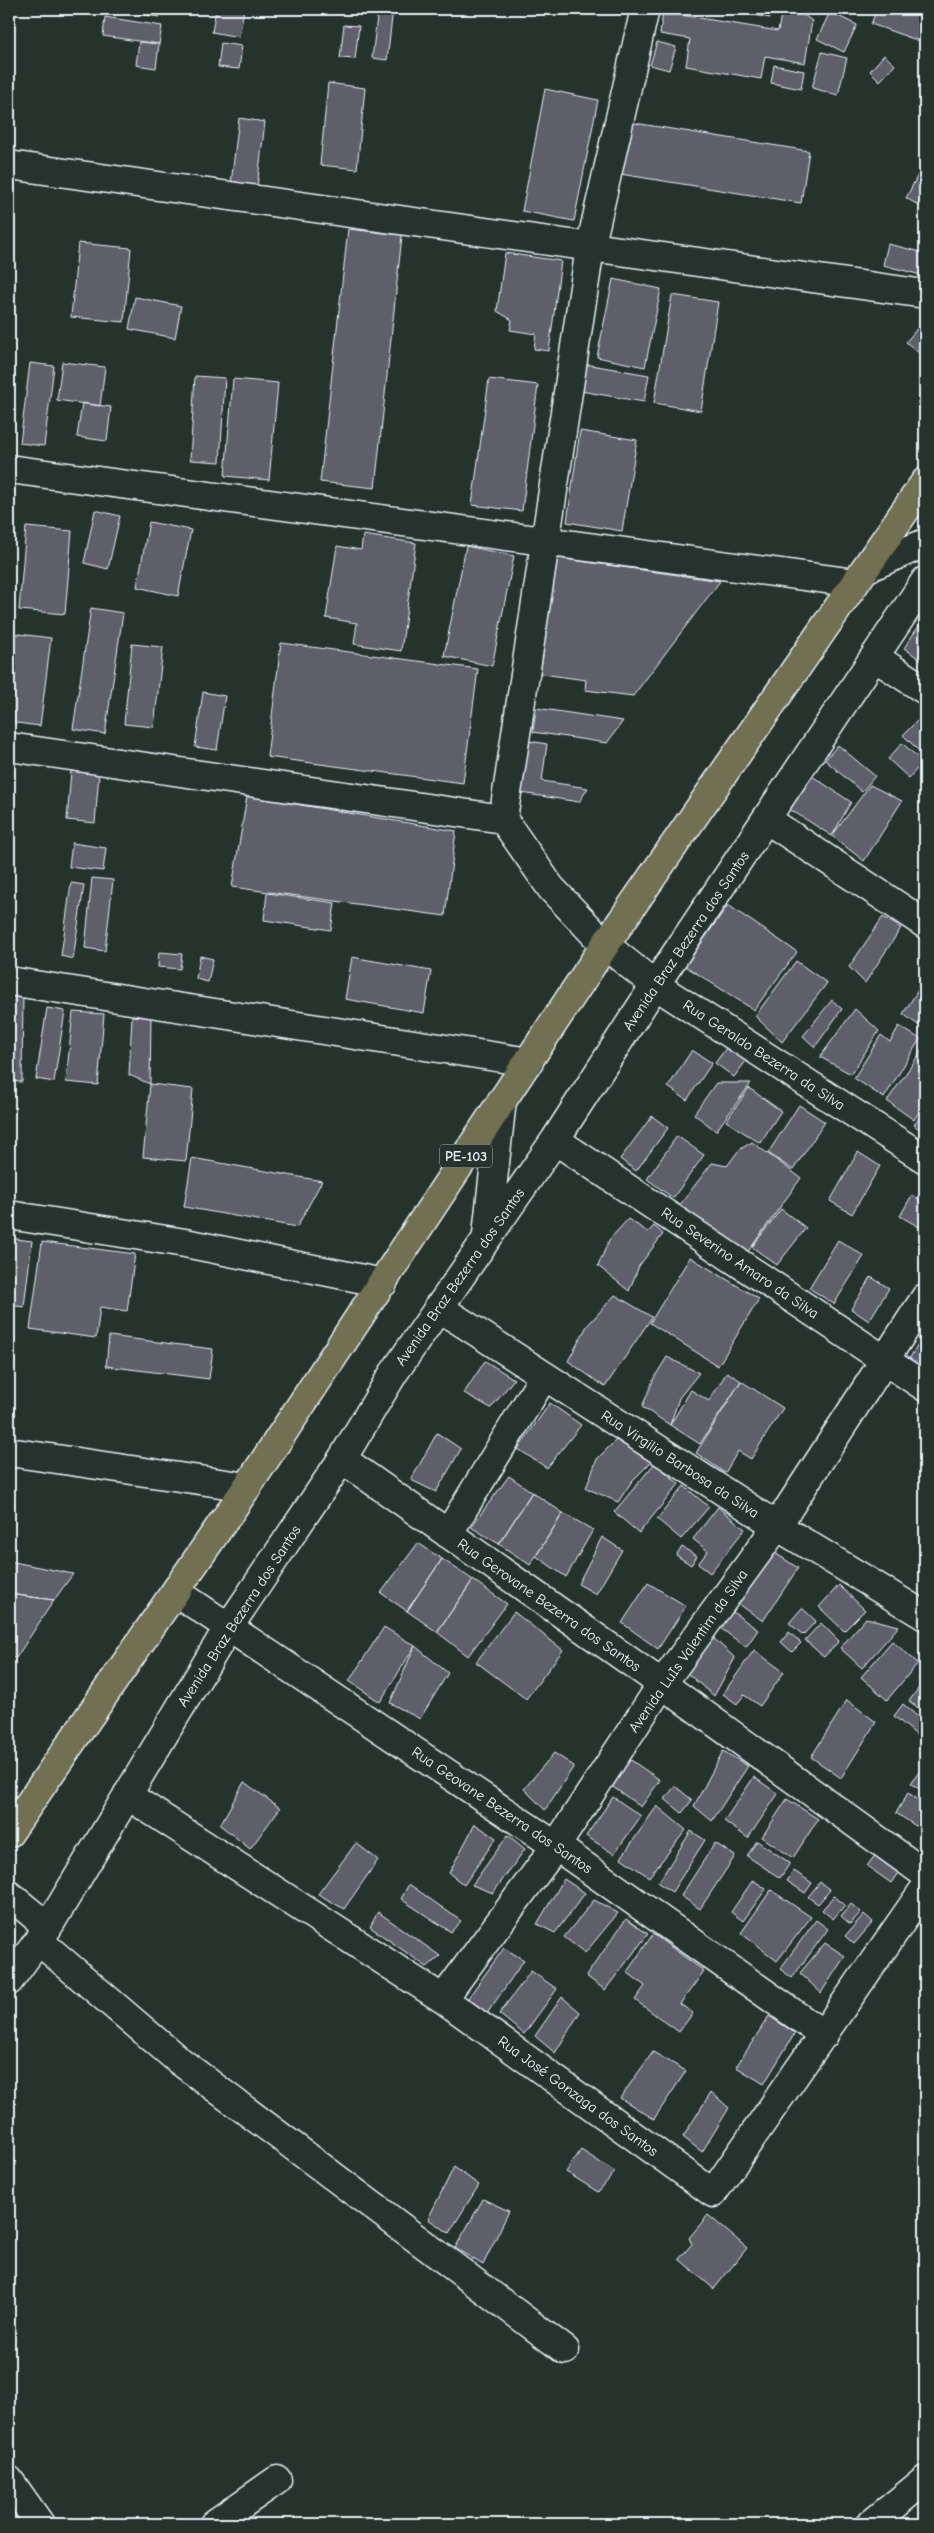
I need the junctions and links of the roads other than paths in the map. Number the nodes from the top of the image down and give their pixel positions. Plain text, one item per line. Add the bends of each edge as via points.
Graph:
1 (645, 9) edge
2 (9, 165) edge
3 (590, 248) junction
4 (925, 294) edge
5 (9, 469) edge
6 (925, 482) edge
7 (544, 540) junction
8 (925, 543) edge
9 (860, 576) junction
10 (925, 581) edge
11 (876, 658) junction
12 (925, 690) edge
13 (9, 747) edge
14 (503, 819) junction
15 (766, 820) junction
16 (925, 924) edge
17 (605, 945) junction
18 (9, 980) edge
19 (656, 985) junction
20 (529, 1062) junction
21 (502, 1100) junction
22 (556, 1140) junction
23 (925, 1159) edge
24 (9, 1215) edge
25 (486, 1238) junction
26 (383, 1283) junction
27 (925, 1298) edge
28 (438, 1307) junction
29 (885, 1360) junction
30 (544, 1376) junction
31 (925, 1386) edge
32 (9, 1452) edge
33 (342, 1459) junction
34 (247, 1487) junction
35 (777, 1526) junction
36 (448, 1534) junction
37 (176, 1592) junction
38 (925, 1616) edge
39 (228, 1628) junction
40 (662, 1684) junction
41 (128, 1796) junction
42 (9, 1833) edge
43 (556, 1846) junction
44 (925, 1874) edge
45 (925, 1888) edge
46 (9, 1895) edge
47 (44, 1934) junction
48 (9, 1981) edge
49 (443, 1999) junction
50 (824, 2035) junction
51 (565, 2350) dead end
52 (9, 2480) edge
53 (276, 2480) dead end
54 (925, 2480) edge
55 (40, 2524) edge
56 (214, 2524) edge
57 (871, 2524) edge

1 - 3 street
2 - 3 street
3 - 4 street
3 - 7 street
5 - 7 street
6 - 9 main road, PE-103
7 - 9 street
7 - 14 street
8 - 9 street
9 - 17 main road, PE-103
10 - 11 street, Avenida Braz Bezerra dos Santos
11 - 12 street
11 - 15 street, Avenida Braz Bezerra dos Santos
13 - 14 street
14 - 17 street, Rua Geraldo Bezerra da Silva via 552,888
15 - 16 street
15 - 19 street, Avenida Braz Bezerra dos Santos
17 - 19 street, Rua Geraldo Bezerra da Silva
17 - 20 main road, PE-103
18 - 20 street
19 - 22 street, Avenida Braz Bezerra dos Santos
19 - 23 street, Rua Geraldo Bezerra da Silva
20 - 21 main road, PE-103
21 - 25 street
21 - 26 main road, PE-103
22 - 25 street, Avenida Braz Bezerra dos Santos
22 - 29 street, Rua Severino Amaro da Silva
24 - 26 street via 185,1243
25 - 28 street, Avenida Braz Bezerra dos Santos
26 - 34 main road, PE-103
27 - 29 street, Avenida LuIs Valentim da Silva
28 - 30 street, Rua Virgilio Barbosa da Silva
28 - 33 street, Avenida Braz Bezerra dos Santos
29 - 31 street, Rua Severino Amaro da Silva
29 - 35 street, Avenida LuIs Valentim da Silva
30 - 35 street, Rua Virgilio Barbosa da Silva
30 - 36 street
32 - 34 street
33 - 36 street, Rua Gerovane Bezerra dos Santos
33 - 39 street, Avenida Braz Bezerra dos Santos
34 - 37 main road, PE-103
35 - 38 street, Rua Virgilio Barbosa da Silva
35 - 40 street, Avenida LuIs Valentim da Silva
36 - 40 street, Rua Gerovane Bezerra dos Santos
37 - 39 street, Rua Geovane Bezerra dos Santos
37 - 42 main road, PE-103
39 - 41 street, Avenida Braz Bezerra dos Santos
39 - 43 street, Rua Geovane Bezerra dos Santos
40 - 43 street, Avenida LuIs Valentim da Silva
40 - 44 street, Rua Gerovane Bezerra dos Santos
41 - 47 street, Avenida Braz Bezerra dos Santos
41 - 49 street, Rua José Gonzaga dos Santos
43 - 49 street, Avenida LuIs Valentim da Silva
43 - 50 street, Rua Geovane Bezerra dos Santos
45 - 50 street
46 - 47 street
47 - 48 street, Avenida Braz Bezerra dos Santos
47 - 51 street via 177,2059
49 - 50 street, Rua José Gonzaga dos Santos via 713,2193
52 - 55 street
53 - 56 street
54 - 57 street

